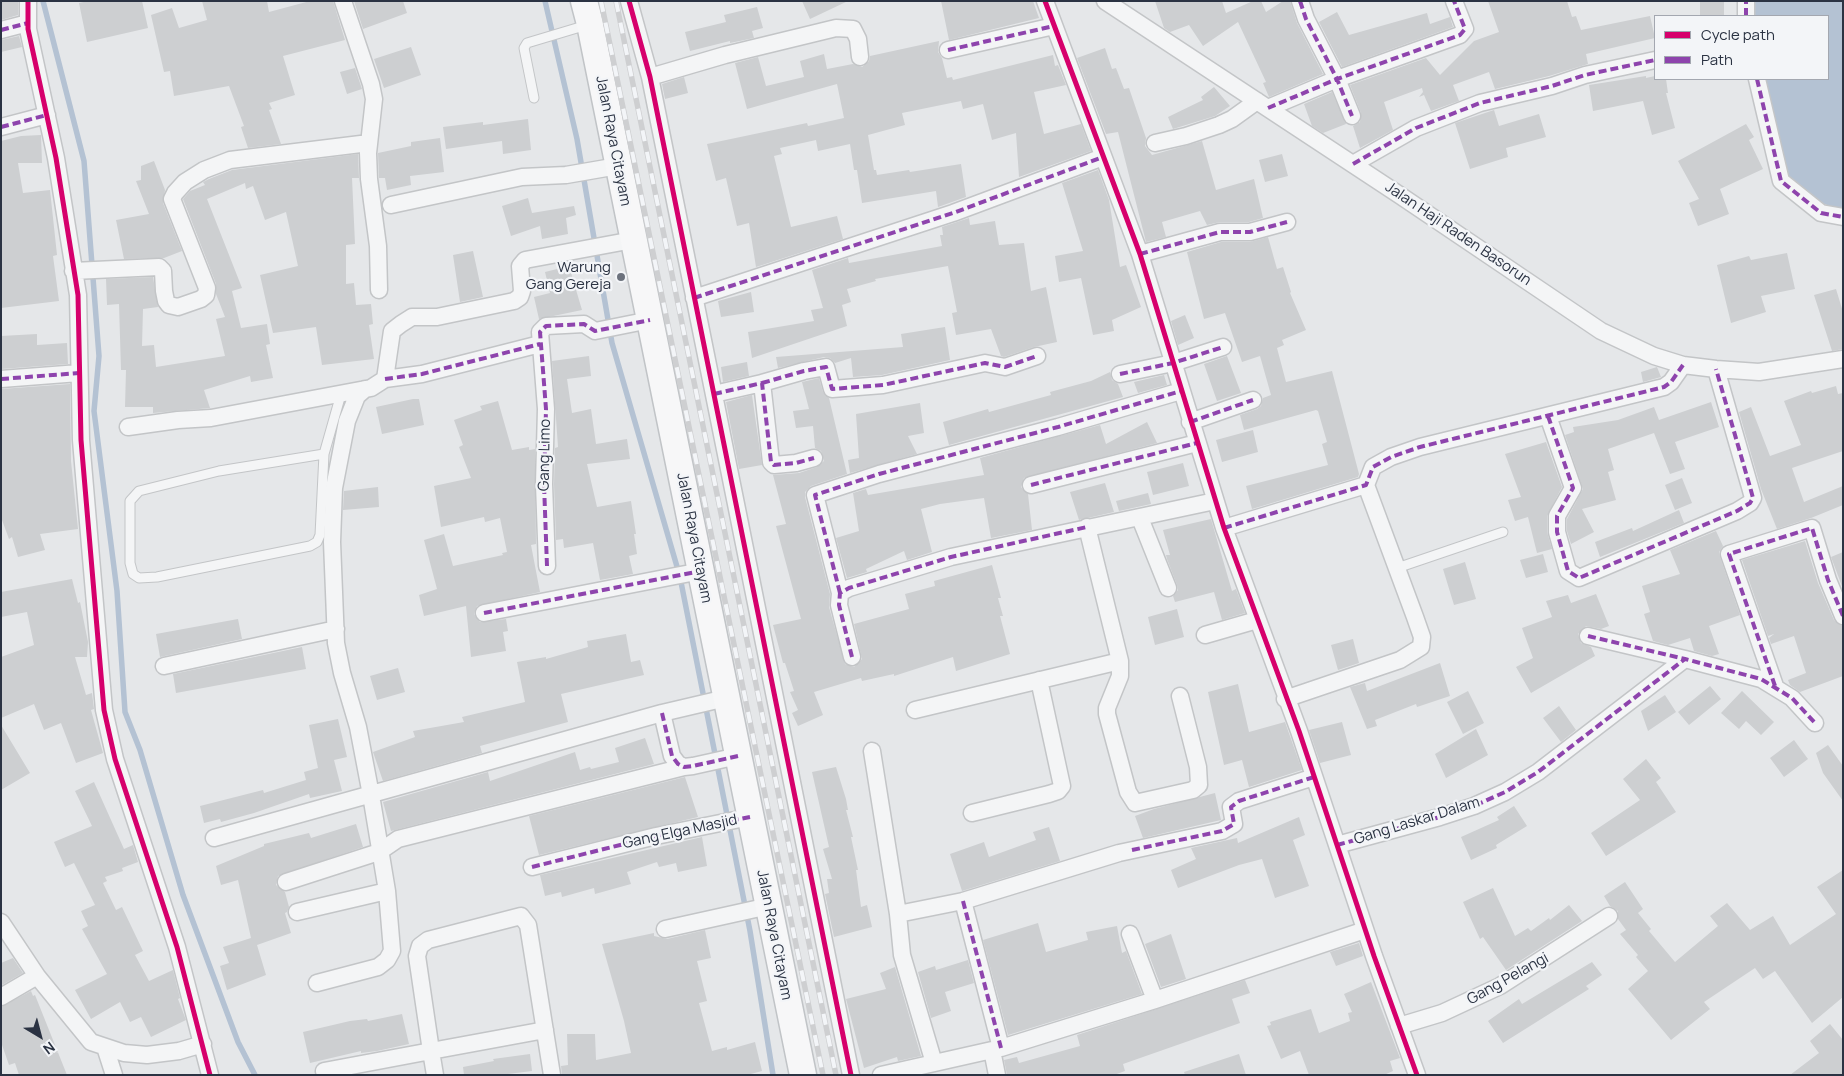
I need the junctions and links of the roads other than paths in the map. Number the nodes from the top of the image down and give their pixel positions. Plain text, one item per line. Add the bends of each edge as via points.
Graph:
1 (28, 1) edge
2 (343, 1) edge
3 (629, 1) edge
4 (1045, 1) edge
5 (1105, 1) edge
6 (1300, 1) edge
7 (1454, 1) edge
8 (1746, 1) edge
9 (587, 13) edge
10 (1746, 15) edge
11 (28, 23) junction
12 (1054, 26) junction
13 (1, 30) edge
14 (948, 50) dead end
15 (860, 57) dead end
16 (1654, 60) edge
17 (650, 77) junction
18 (1337, 79) junction
19 (1757, 80) edge
20 (534, 98) dead end
21 (1263, 105) junction
22 (47, 115) junction
23 (1352, 116) dead end
24 (1, 127) edge
25 (369, 143) junction
26 (1155, 143) dead end
27 (1103, 157) junction
28 (1353, 164) junction
29 (610, 167) junction
30 (391, 205) dead end
31 (1843, 217) edge
32 (1287, 222) dead end
33 (623, 241) junction
34 (1140, 254) junction
35 (86, 270) junction
36 (379, 290) dead end
37 (694, 298) junction
38 (650, 320) junction
39 (540, 344) junction
40 (1223, 347) dead end
41 (1037, 356) dead end
42 (1843, 359) edge
43 (1173, 363) junction
44 (1683, 365) junction
45 (1716, 369) junction
46 (79, 373) junction
47 (1120, 374) dead end
48 (1, 379) edge
49 (385, 379) junction
50 (762, 383) junction
51 (365, 389) junction
52 (1181, 390) junction
53 (341, 394) junction
54 (714, 394) junction
55 (1253, 400) dead end
56 (1548, 416) junction
57 (1190, 422) junction
58 (128, 427) dead end
59 (1196, 443) junction
60 (324, 454) junction
61 (814, 458) dead end
62 (1031, 485) dead end
63 (1366, 485) junction
64 (1215, 501) junction
65 (1140, 518) junction
66 (1087, 528) junction
67 (1224, 528) junction
68 (1502, 532) dead end
69 (547, 566) dead end
70 (1397, 568) junction
71 (692, 573) junction
72 (1168, 588) dead end
73 (840, 593) junction
74 (484, 613) dead end
75 (1843, 616) edge
76 (1257, 620) junction
77 (336, 629) junction
78 (1205, 635) dead end
79 (1588, 636) dead end
80 (852, 658) dead end
81 (1685, 659) junction
82 (1120, 661) junction
83 (164, 666) dead end
84 (1039, 680) junction
85 (1775, 686) junction
86 (1180, 696) dead end
87 (1286, 699) junction
88 (719, 700) junction
89 (915, 710) dead end
90 (668, 712) junction
91 (1815, 723) dead end
92 (872, 751) dead end
93 (733, 757) junction
94 (684, 766) junction
95 (1314, 778) junction
96 (371, 795) junction
97 (972, 813) dead end
98 (740, 819) junction
99 (214, 838) dead end
100 (1337, 845) junction
101 (379, 852) junction
102 (532, 867) dead end
103 (286, 882) dead end
104 (387, 891) junction
105 (963, 901) junction
106 (760, 908) junction
107 (297, 912) dead end
108 (898, 914) junction
109 (1609, 916) dead end
110 (1, 922) edge
111 (665, 929) dead end
112 (1365, 930) junction
113 (1130, 934) dead end
114 (37, 976) junction
115 (317, 982) dead end
116 (1, 997) edge
117 (1155, 1000) junction
118 (1399, 1026) junction
119 (545, 1030) junction
120 (203, 1044) junction
121 (105, 1047) junction
122 (996, 1049) junction
123 (431, 1050) junction
124 (934, 1063) junction
125 (324, 1071) dead end
126 (114, 1075) edge
127 (210, 1075) edge
128 (435, 1075) edge
129 (552, 1075) edge
130 (803, 1075) edge
131 (851, 1075) edge
132 (881, 1075) edge
133 (997, 1075) edge
134 (1417, 1075) edge

1 - 11 street
2 - 25 street via 371,84 373,116
3 - 17 street
4 - 12 street
5 - 21 street, Jalan Haji Raden Basorun
6 - 18 street
7 - 18 street via 1465,29 1460,35
8 - 10 street
9 - 20 lane via 564,30 527,43 524,48
9 - 29 main road, Jalan Raya Citayam
11 - 13 street
11 - 22 street
12 - 14 street
12 - 27 street
15 - 17 street via 858,38 853,29 836,28
16 - 28 street via 1480,103 1408,132
17 - 37 street
18 - 21 street
18 - 23 street
19 - 31 street via 1781,181 1821,213
21 - 26 street via 1219,125
21 - 28 street, Jalan Haji Raden Basorun
22 - 24 street
22 - 35 street
25 - 35 street via 230,160 185,182 172,200 207,288 201,299 178,307 169,305 163,271 159,268
25 - 36 street
27 - 34 street
27 - 37 street via 953,213
28 - 44 street, Jalan Haji Raden Basorun via 1601,331 1654,356
29 - 30 street via 566,175 522,177
29 - 33 main road, Jalan Raya Citayam
32 - 34 street via 1250,232 1220,232
33 - 38 main road, Jalan Raya Citayam
33 - 49 street via 521,262 522,291 514,301 437,317 412,317 392,331
34 - 43 street
35 - 46 street via 78,295
37 - 54 street
38 - 39 street via 595,331 584,324 546,326 540,332
38 - 71 main road, Jalan Raya Citayam
39 - 49 street via 422,374
39 - 69 street, Gang Limo via 546,408
40 - 43 street
41 - 50 street via 1005,367 985,363 883,385 832,389 826,367
42 - 45 street, Jalan Haji Raden Basorun via 1759,372
43 - 47 street
43 - 52 street
44 - 45 street, Jalan Haji Raden Basorun
44 - 56 street via 1664,387
45 - 56 street via 1750,487 1750,503 1579,578 1568,571 1557,532 1557,516 1573,488
46 - 48 street
46 - 120 street via 81,440 104,710 115,759 177,947
49 - 51 street
50 - 54 street
50 - 61 street via 771,462 774,465 796,463
51 - 53 street
51 - 77 street via 357,396 347,421 334,488 332,542
52 - 57 street
52 - 73 street via 815,495
53 - 58 street via 211,418
53 - 60 lane
54 - 131 street
55 - 57 street
56 - 63 street via 1391,457 1373,467
57 - 59 street
59 - 62 street
59 - 64 street
60 - 60 lane via 219,471 138,491 130,501 132,574 139,578 157,577 317,542
63 - 67 street
63 - 70 street
64 - 65 street
64 - 67 street
65 - 66 street
65 - 72 street
66 - 73 street via 951,557
66 - 82 street
67 - 76 street
68 - 70 lane
70 - 87 street via 1422,637 1421,647 1400,660
71 - 74 street
71 - 88 main road, Jalan Raya Citayam
73 - 80 street via 841,617
75 - 85 street via 1812,528 1729,554
76 - 78 street
76 - 87 street
77 - 83 street
77 - 96 street via 342,673 358,727
79 - 81 street
81 - 85 street via 1761,679
81 - 100 street, Gang Laskar Dalam via 1538,772 1505,792 1440,817
82 - 84 street
82 - 86 street via 1120,676 1107,714 1128,792 1135,803 1193,790 1199,785 1198,767
84 - 89 street
84 - 97 street via 1062,786 1049,794
85 - 91 street via 1792,698
87 - 95 street
88 - 90 street
88 - 93 main road, Jalan Raya Citayam
90 - 94 street via 672,756
90 - 96 street
92 - 108 street
93 - 94 street
93 - 98 main road, Jalan Raya Citayam
94 - 101 street via 398,839
95 - 100 street
95 - 105 street via 1239,801 1231,807 1234,824 1222,831 1119,853
96 - 99 street
96 - 101 street
98 - 102 street, Gang Elga Masjid
98 - 106 main road, Jalan Raya Citayam
100 - 112 street
101 - 103 street
101 - 104 street
104 - 107 street
104 - 115 street via 392,951 386,960 378,967
105 - 108 street
105 - 122 street
106 - 111 street
106 - 130 main road, Jalan Raya Citayam
108 - 124 street via 902,956
109 - 118 street, Gang Pelangi via 1500,986 1442,1014
110 - 114 street
112 - 117 street
112 - 118 street
113 - 117 street
114 - 116 street
114 - 121 street via 91,1042
117 - 122 street
118 - 134 street
119 - 123 street
119 - 123 street via 528,925 521,916 428,940 420,946 418,956
119 - 129 street
120 - 121 street via 147,1055
120 - 127 street
121 - 126 street
122 - 124 street
122 - 133 street
123 - 125 street
123 - 128 street
124 - 132 street

